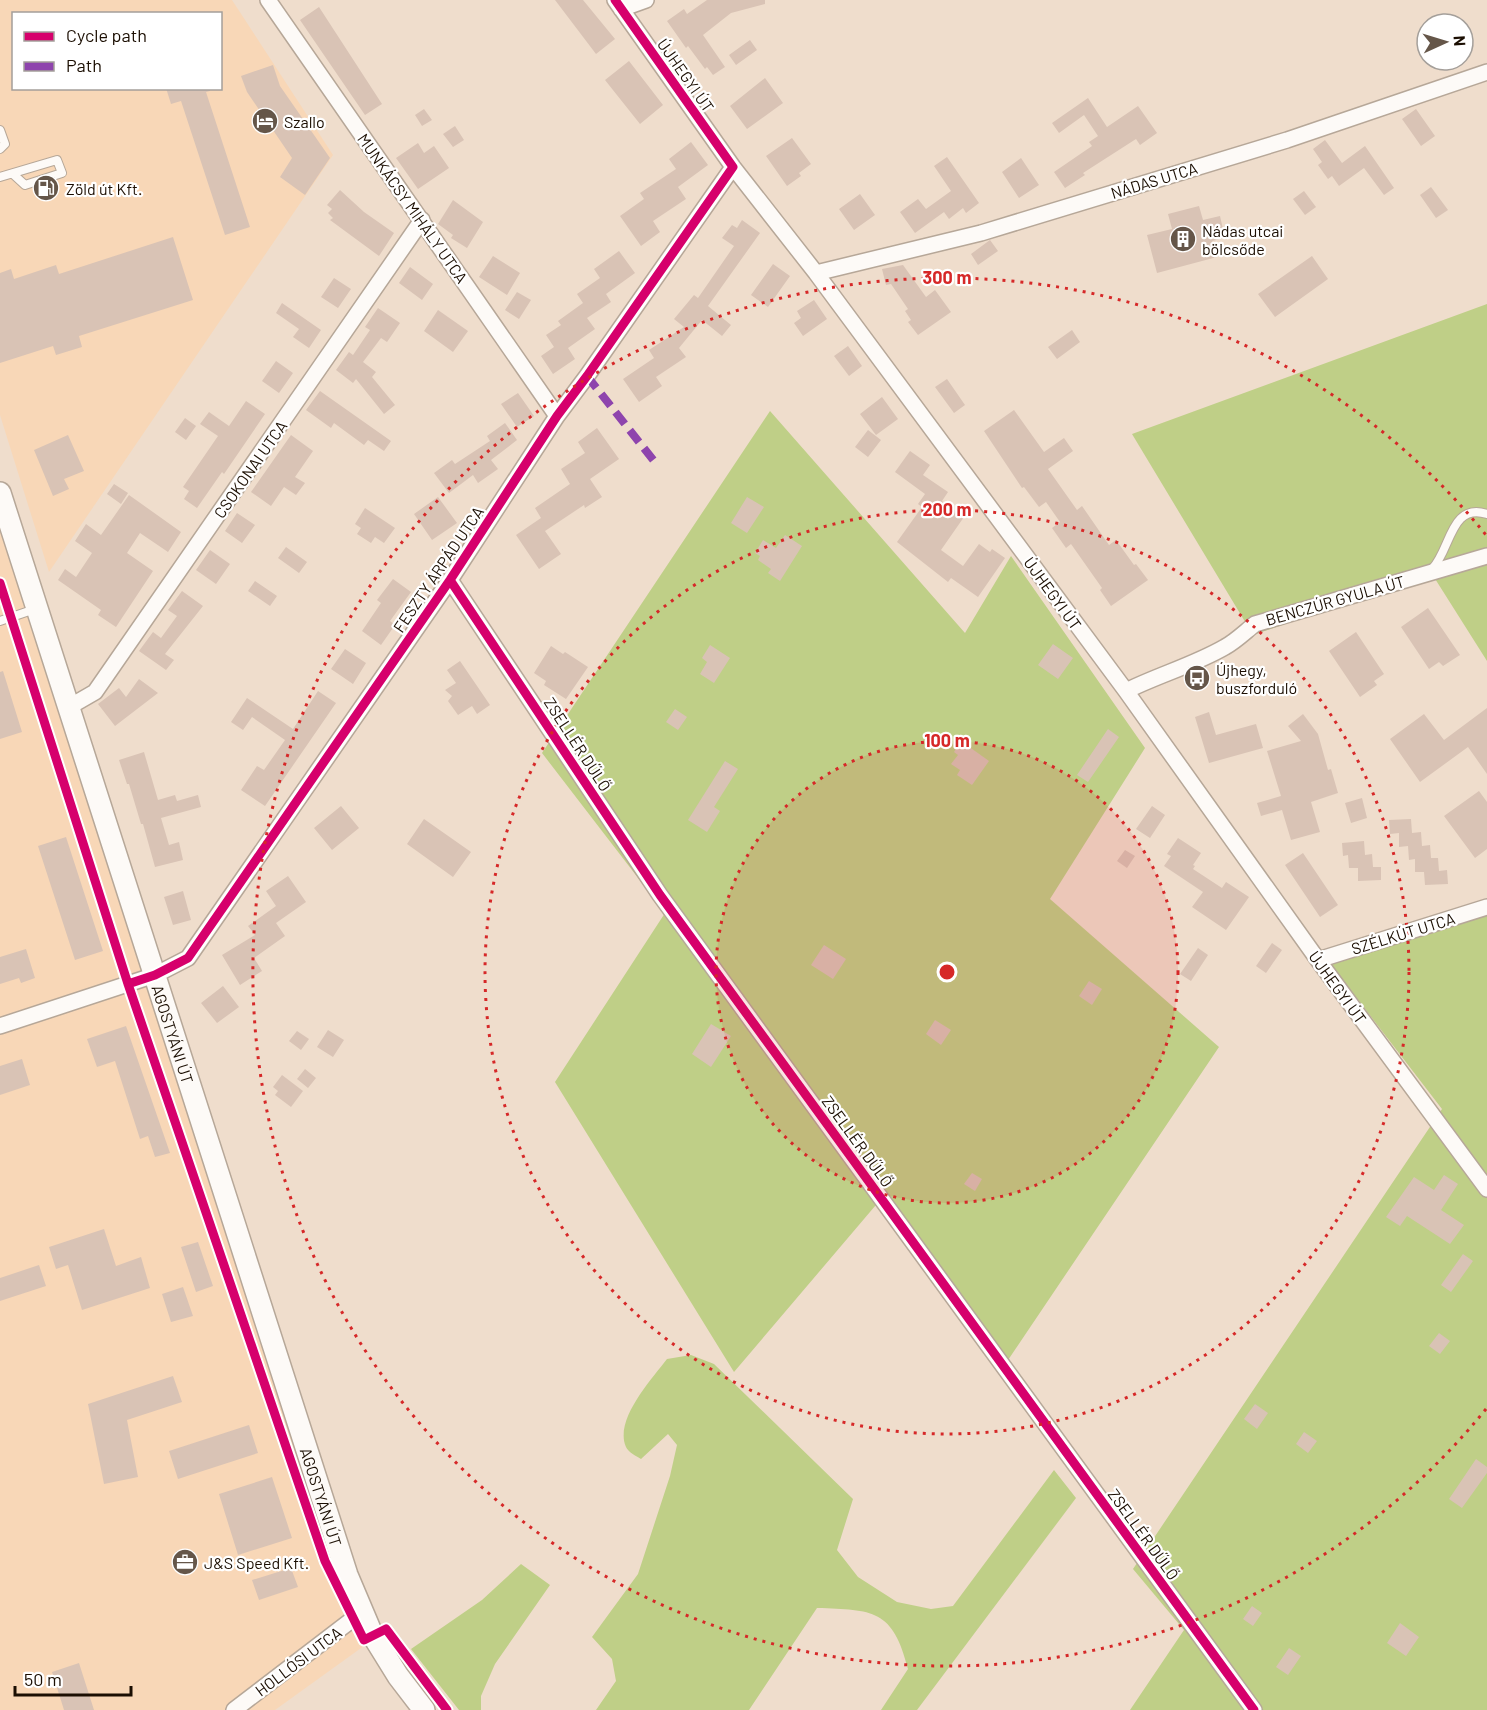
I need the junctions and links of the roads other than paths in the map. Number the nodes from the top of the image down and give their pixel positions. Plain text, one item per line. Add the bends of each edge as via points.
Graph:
1 (268, 0) edge
2 (646, 0) edge
3 (618, 4) edge
4 (1487, 72) edge
5 (0, 130) edge
6 (0, 149) edge
7 (733, 167) junction
8 (13, 174) junction
9 (0, 177) edge
10 (422, 220) junction
11 (816, 273) junction
12 (556, 416) junction
13 (0, 493) edge
14 (1487, 514) edge
15 (1487, 556) edge
16 (1428, 572) junction
17 (450, 580) junction
18 (37, 608) junction
19 (0, 621) edge
20 (1126, 691) junction
21 (69, 707) junction
22 (1487, 907) edge
23 (1318, 960) junction
24 (155, 975) junction
25 (0, 1026) edge
26 (1487, 1189) edge
27 (362, 1612) junction
28 (234, 1710) edge
29 (424, 1710) edge
30 (1254, 1710) edge

1 - 10 street, MUNKÁCSY MIHÁLY UTCA
2 - 3 street
3 - 7 street, ÚJHEGYI ÚT
4 - 11 street, NÁDAS UTCA via 1287,140 981,233
5 - 6 lane via 4,144
7 - 11 street, ÚJHEGYI ÚT
7 - 12 street, FESZTY ÁRPÁD UTCA
8 - 8 lane via 25,185 62,173 57,160
8 - 9 lane
10 - 12 street, MUNKÁCSY MIHÁLY UTCA
10 - 21 street, CSOKONAI UTCA via 95,692
11 - 20 street, ÚJHEGYI ÚT
12 - 17 street, FESZTY ÁRPÁD UTCA
13 - 18 main road, AGOSTYÁNI ÚT
14 - 16 lane via 1477,511 1463,515 1438,563
15 - 16 street, BENCZÚR GYULA ÚT
16 - 20 street, BENCZÚR GYULA ÚT via 1255,624 1227,646
17 - 24 street, FESZTY ÁRPÁD UTCA via 188,958
17 - 30 street, ZSELLÉR DŰLŐ via 660,895
18 - 19 lane
18 - 21 main road, AGOSTYÁNI ÚT
20 - 23 street, ÚJHEGYI ÚT
21 - 24 main road, AGOSTYÁNI ÚT
22 - 23 street, SZÉLKÚT UTCA
23 - 26 street, ÚJHEGYI ÚT
24 - 25 street, FESZTY ÁRPÁD UTCA
24 - 27 main road, AGOSTYÁNI ÚT
27 - 28 street, HOLLÓSI UTCA
27 - 29 main road, AGOSTYÁNI ÚT via 398,1676

